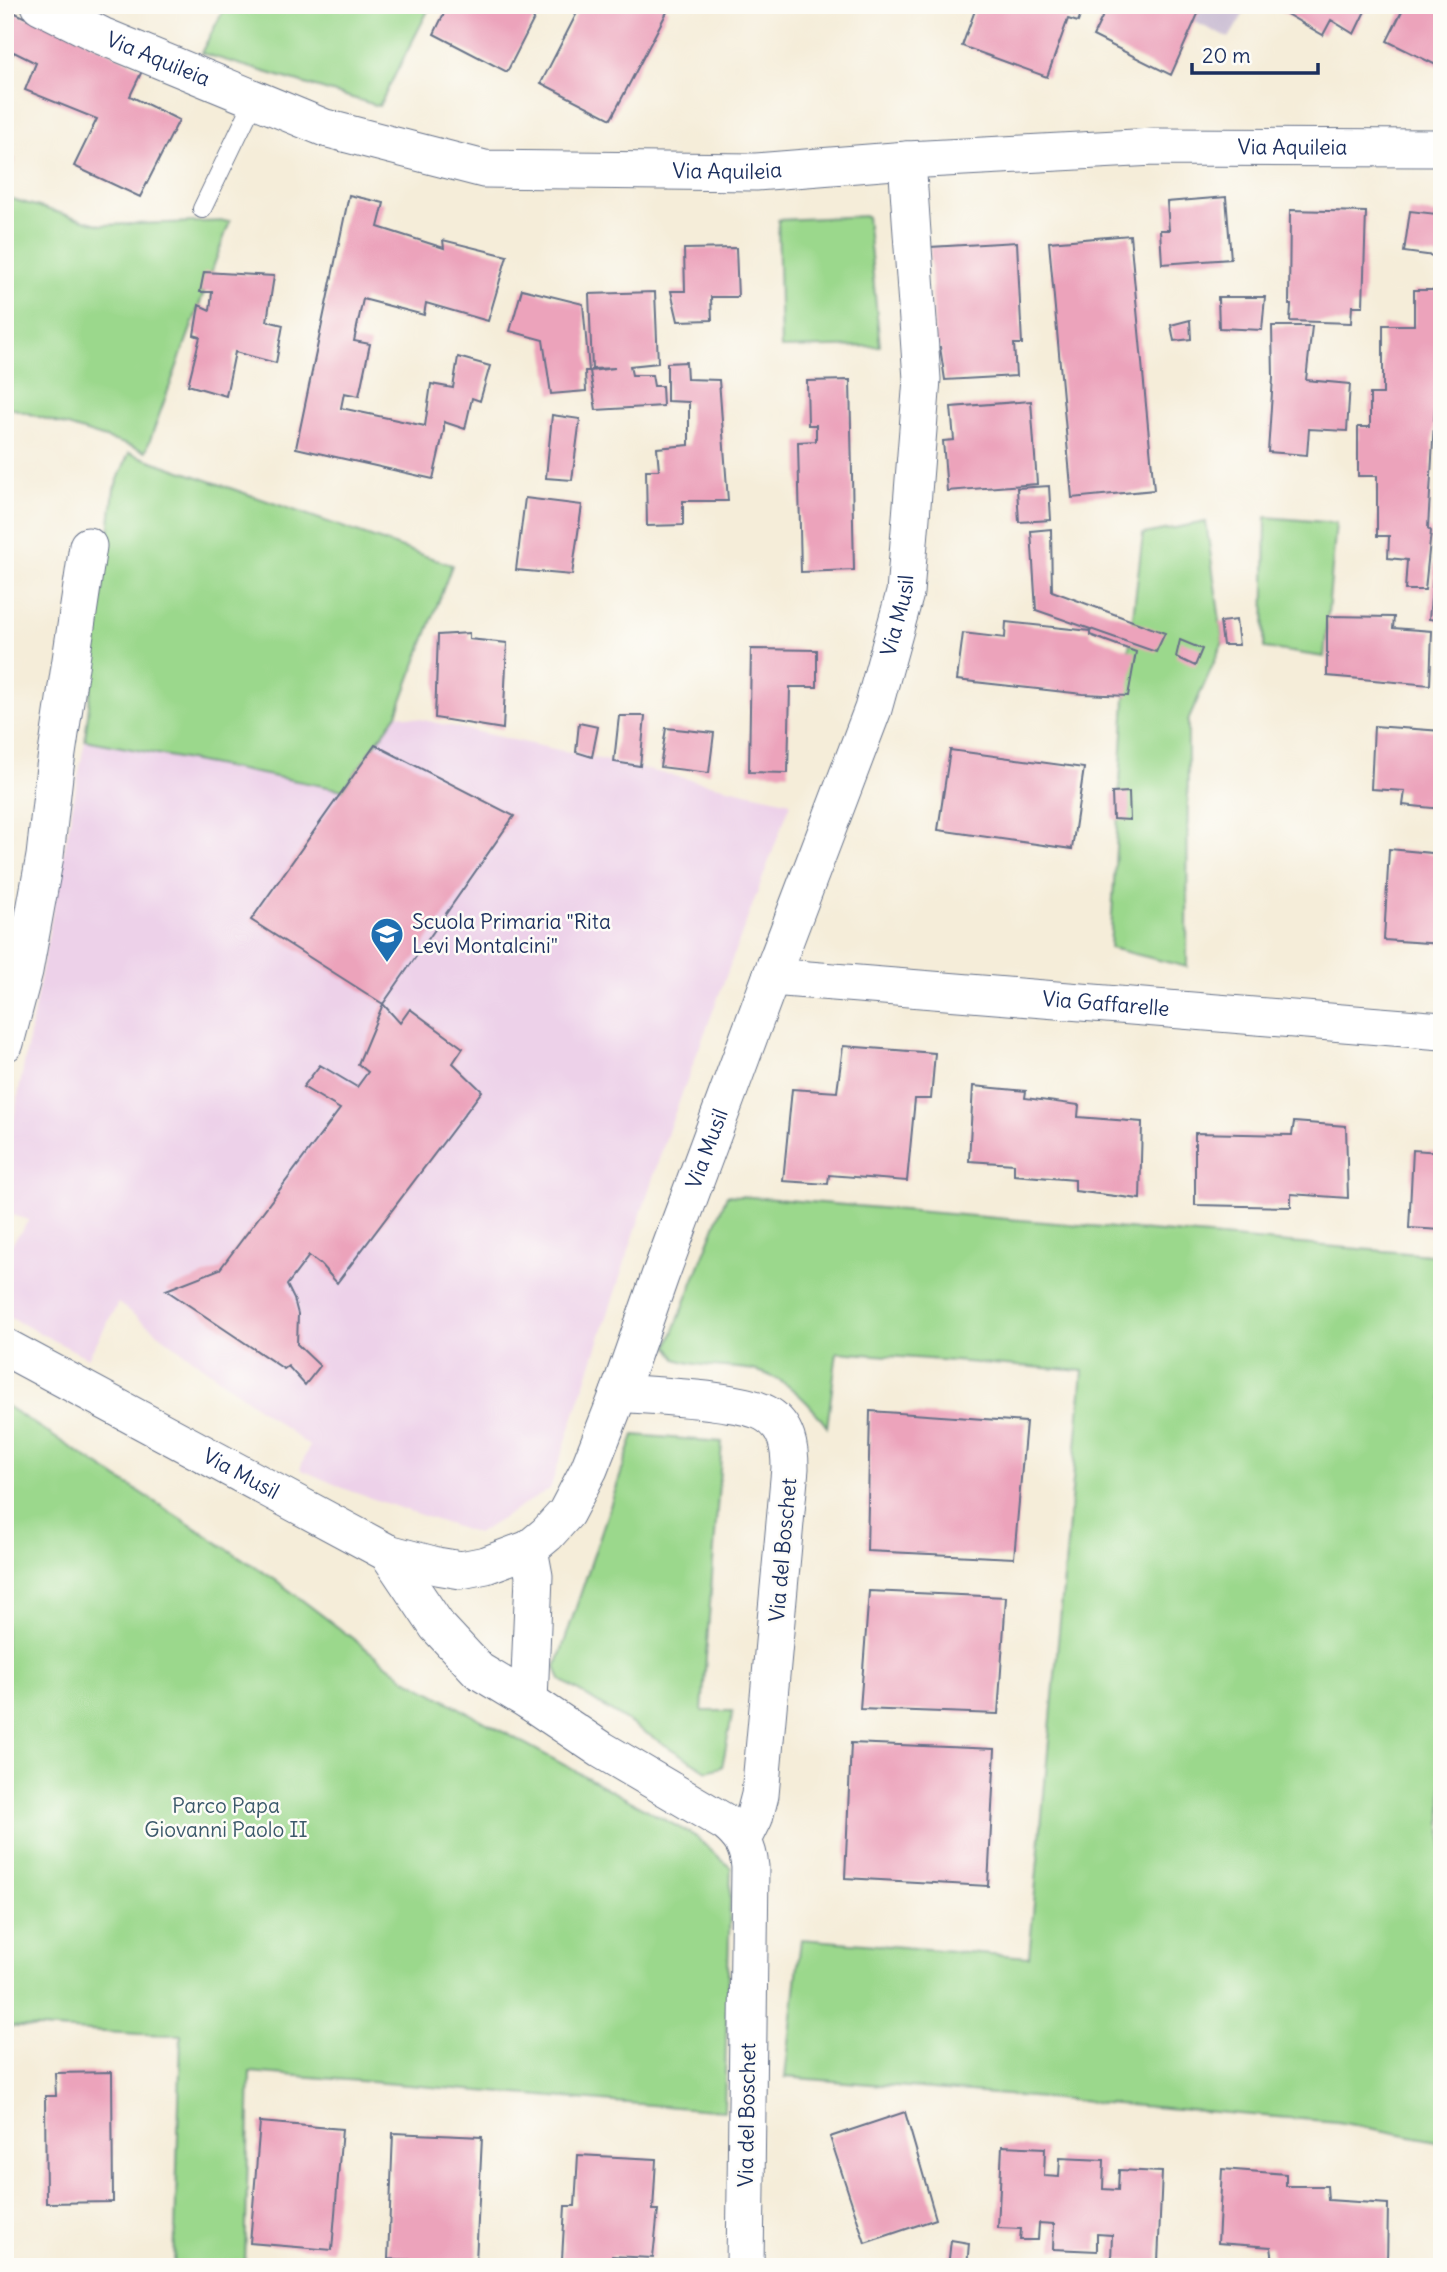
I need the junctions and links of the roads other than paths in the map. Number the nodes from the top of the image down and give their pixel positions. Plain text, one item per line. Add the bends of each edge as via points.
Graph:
1 (40, 5) edge
2 (255, 99) junction
3 (1442, 148) edge
4 (907, 160) junction
5 (202, 209) dead end
6 (88, 545) dead end
7 (771, 977) junction
8 (1442, 1031) edge
9 (5, 1043) edge
10 (5, 1347) edge
11 (620, 1393) junction
12 (529, 1549) junction
13 (388, 1553) junction
14 (529, 1701) junction
15 (743, 1840) junction
16 (745, 2267) edge

1 - 2 street, Via Aquileia via 102,36
2 - 4 street, Via Aquileia via 325,128 484,169 756,172
2 - 5 lane
3 - 4 street, Via Aquileia via 1154,147
4 - 7 street, Via Musil via 922,379 905,593 873,709
6 - 9 street via 45,856 24,971
7 - 8 street, Via Gaffarelle
7 - 11 street, Via Musil
10 - 13 street, Via Musil
11 - 12 street, Via Musil via 566,1513
11 - 15 street, Via del Boschet via 744,1406 768,1415 790,1447 760,1795
12 - 13 street, Via Musil via 461,1570
12 - 14 street via 534,1576
13 - 14 street via 437,1626 479,1671
14 - 15 street via 726,1824
15 - 16 street, Via del Boschet via 750,1867

